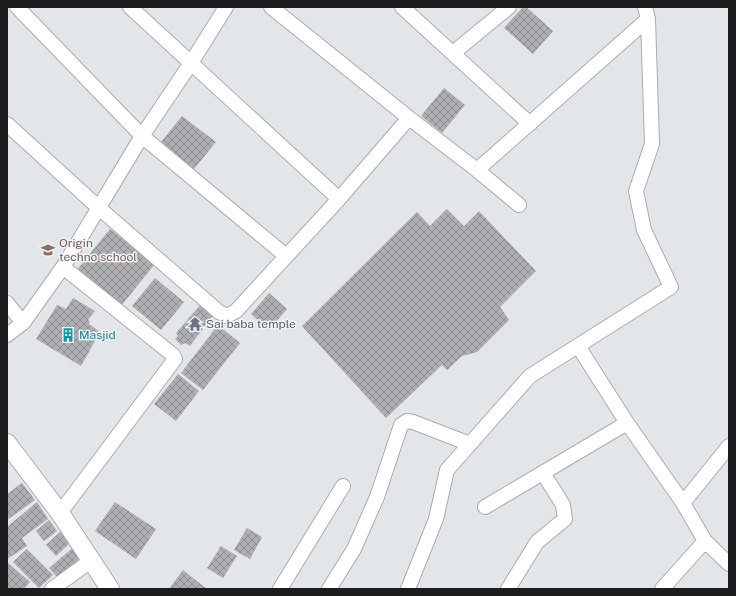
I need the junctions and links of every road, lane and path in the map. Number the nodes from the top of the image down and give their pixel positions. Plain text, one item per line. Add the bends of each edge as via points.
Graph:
1 (17, 7) edge
2 (130, 7) edge
3 (226, 7) edge
4 (271, 7) edge
5 (402, 7) edge
6 (509, 7) edge
7 (646, 13) edge
8 (452, 53) junction
9 (191, 63) junction
10 (409, 118) junction
11 (7, 124) edge
12 (530, 124) junction
13 (142, 136) junction
14 (477, 170) junction
15 (339, 199) junction
16 (519, 205) dead end
17 (100, 208) junction
18 (286, 256) junction
19 (63, 267) junction
20 (7, 303) edge
21 (23, 323) junction
22 (7, 335) edge
23 (578, 346) junction
24 (627, 423) junction
25 (7, 443) edge
26 (470, 444) junction
27 (729, 446) edge
28 (542, 473) junction
29 (343, 486) dead end
30 (683, 503) junction
31 (485, 507) dead end
32 (60, 513) junction
33 (706, 541) junction
34 (727, 557) edge
35 (92, 560) junction
36 (52, 589) edge
37 (110, 589) edge
38 (280, 589) edge
39 (329, 589) edge
40 (408, 589) edge
41 (508, 589) edge
42 (662, 589) edge

1 - 13 street
2 - 9 street
3 - 9 street
4 - 10 street
5 - 8 street
6 - 8 street
7 - 12 street
7 - 23 street via 652,144 636,191 644,230 671,287
8 - 12 street
9 - 13 street
9 - 15 street
10 - 14 street
10 - 15 street
11 - 17 street
12 - 14 street
13 - 17 street
13 - 18 street
14 - 16 street
15 - 18 street
17 - 18 street via 219,312 227,316 236,312
17 - 19 street
19 - 21 street
19 - 32 street via 175,359
20 - 21 street
21 - 22 street
23 - 24 street
23 - 26 street via 530,376
24 - 28 street
24 - 30 street
25 - 32 street
26 - 39 street via 413,422 407,421 401,425 377,497 354,550
26 - 40 street via 447,470 436,519
27 - 30 street
28 - 31 street
28 - 41 street via 562,505 565,519 537,542
29 - 38 street
30 - 33 street
32 - 35 street
33 - 34 street
33 - 42 street
35 - 36 street
35 - 37 street

